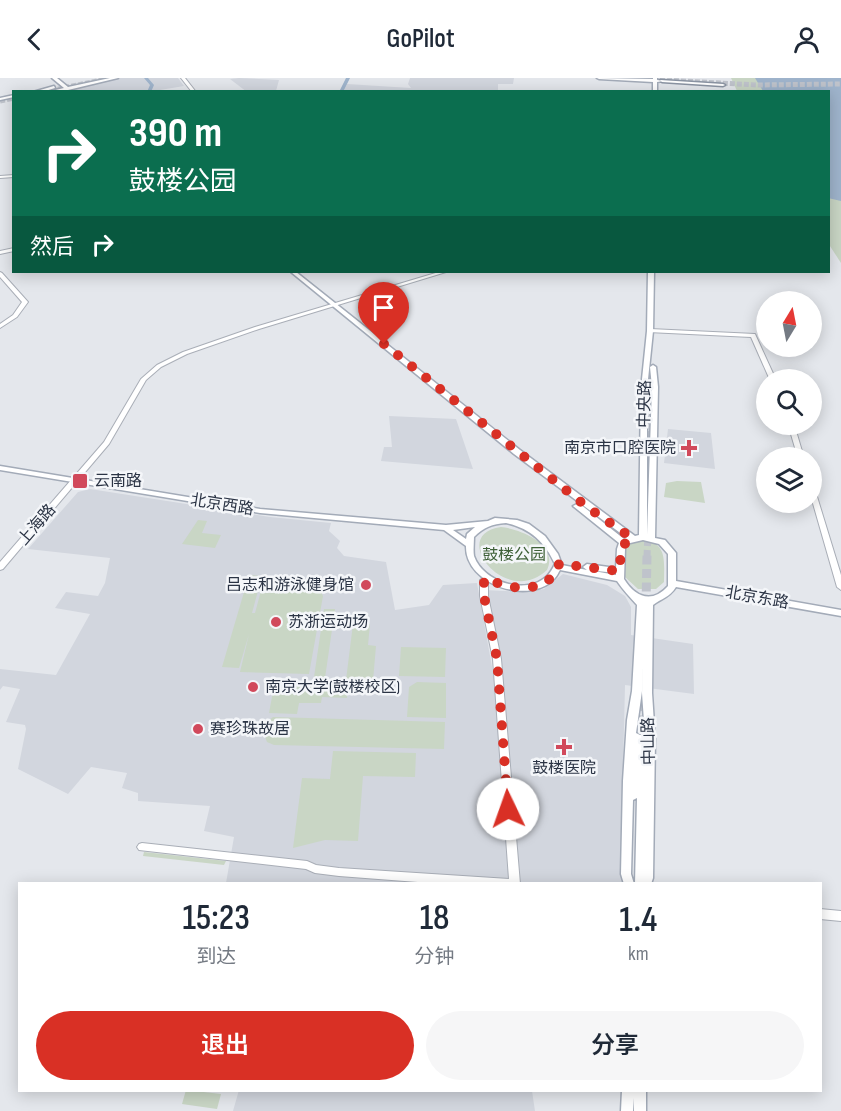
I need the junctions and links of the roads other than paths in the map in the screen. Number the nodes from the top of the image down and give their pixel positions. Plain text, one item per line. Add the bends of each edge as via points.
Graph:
1 (47, 78) edge
2 (54, 78) edge
3 (99, 78) edge
4 (116, 78) edge
5 (183, 78) edge
6 (599, 78) edge
7 (642, 79) edge
8 (660, 79) edge
9 (674, 80) edge
10 (722, 83) dead end
11 (63, 89) edge
12 (192, 90) edge
13 (289, 273) edge
14 (294, 273) edge
15 (440, 273) edge
16 (651, 273) edge
17 (657, 273) edge
18 (0, 274) edge
19 (333, 305) junction
20 (0, 326) edge
21 (652, 332) junction
22 (653, 368) junction
23 (768, 369) edge
24 (0, 468) edge
25 (74, 482) junction
26 (819, 513) edge
27 (486, 524) junction
28 (446, 528) junction
29 (632, 538) junction
30 (647, 538) junction
31 (623, 542) junction
32 (468, 544) junction
33 (559, 566) junction
34 (0, 567) edge
35 (619, 575) junction
36 (487, 578) junction
37 (672, 583) junction
38 (841, 586) edge
39 (634, 596) junction
40 (652, 601) junction
41 (841, 613) edge
42 (142, 848) dead end
43 (485, 882) edge
44 (514, 882) edge
45 (629, 882) edge
46 (630, 882) edge
47 (640, 882) edge
48 (646, 882) edge
49 (822, 914) edge
50 (841, 916) edge
51 (628, 1092) edge
52 (640, 1092) edge
53 (627, 1111) edge
54 (640, 1111) edge

1 - 11 main road
2 - 11 main road
3 - 11 main road
4 - 11 main road
5 - 12 street
6 - 7 main road
7 - 8 main road
8 - 9 highway
9 - 10 highway
13 - 19 main road
14 - 19 main road
15 - 19 street
16 - 21 main road, 中央路
17 - 21 main road, 中央路
18 - 20 street via 25,302 15,316
19 - 25 street via 231,336 159,366 144,379 107,443
19 - 29 main road
19 - 31 main road
21 - 22 main road, 中央路
21 - 22 main road, 中央路 via 649,397
21 - 23 street via 753,335
21 - 30 main road, 中央路 via 644,389
22 - 30 main road, 中央路
24 - 25 main road, 北京西路
25 - 28 main road, 北京西路 via 260,511
25 - 34 street, 上海路
26 - 38 street
27 - 28 main road, 北京西路
27 - 32 main road via 471,533
27 - 33 main road via 512,522 537,532 550,546
28 - 32 main road
29 - 30 main road
29 - 31 main road
30 - 37 main road via 663,542 670,550
31 - 35 main road
32 - 36 main road via 472,565
33 - 35 main road
33 - 36 main road via 547,581 533,587 513,588
35 - 39 main road
36 - 44 street via 484,596 497,659
37 - 40 main road via 667,593
37 - 41 main road, 北京东路
39 - 40 main road
39 - 45 main road via 641,605 628,781 626,874
40 - 48 main road, 中山路 via 648,614 650,749
42 - 43 street via 307,865 339,872
46 - 47 main road via 640,737
49 - 50 street
51 - 53 main road
52 - 54 main road

